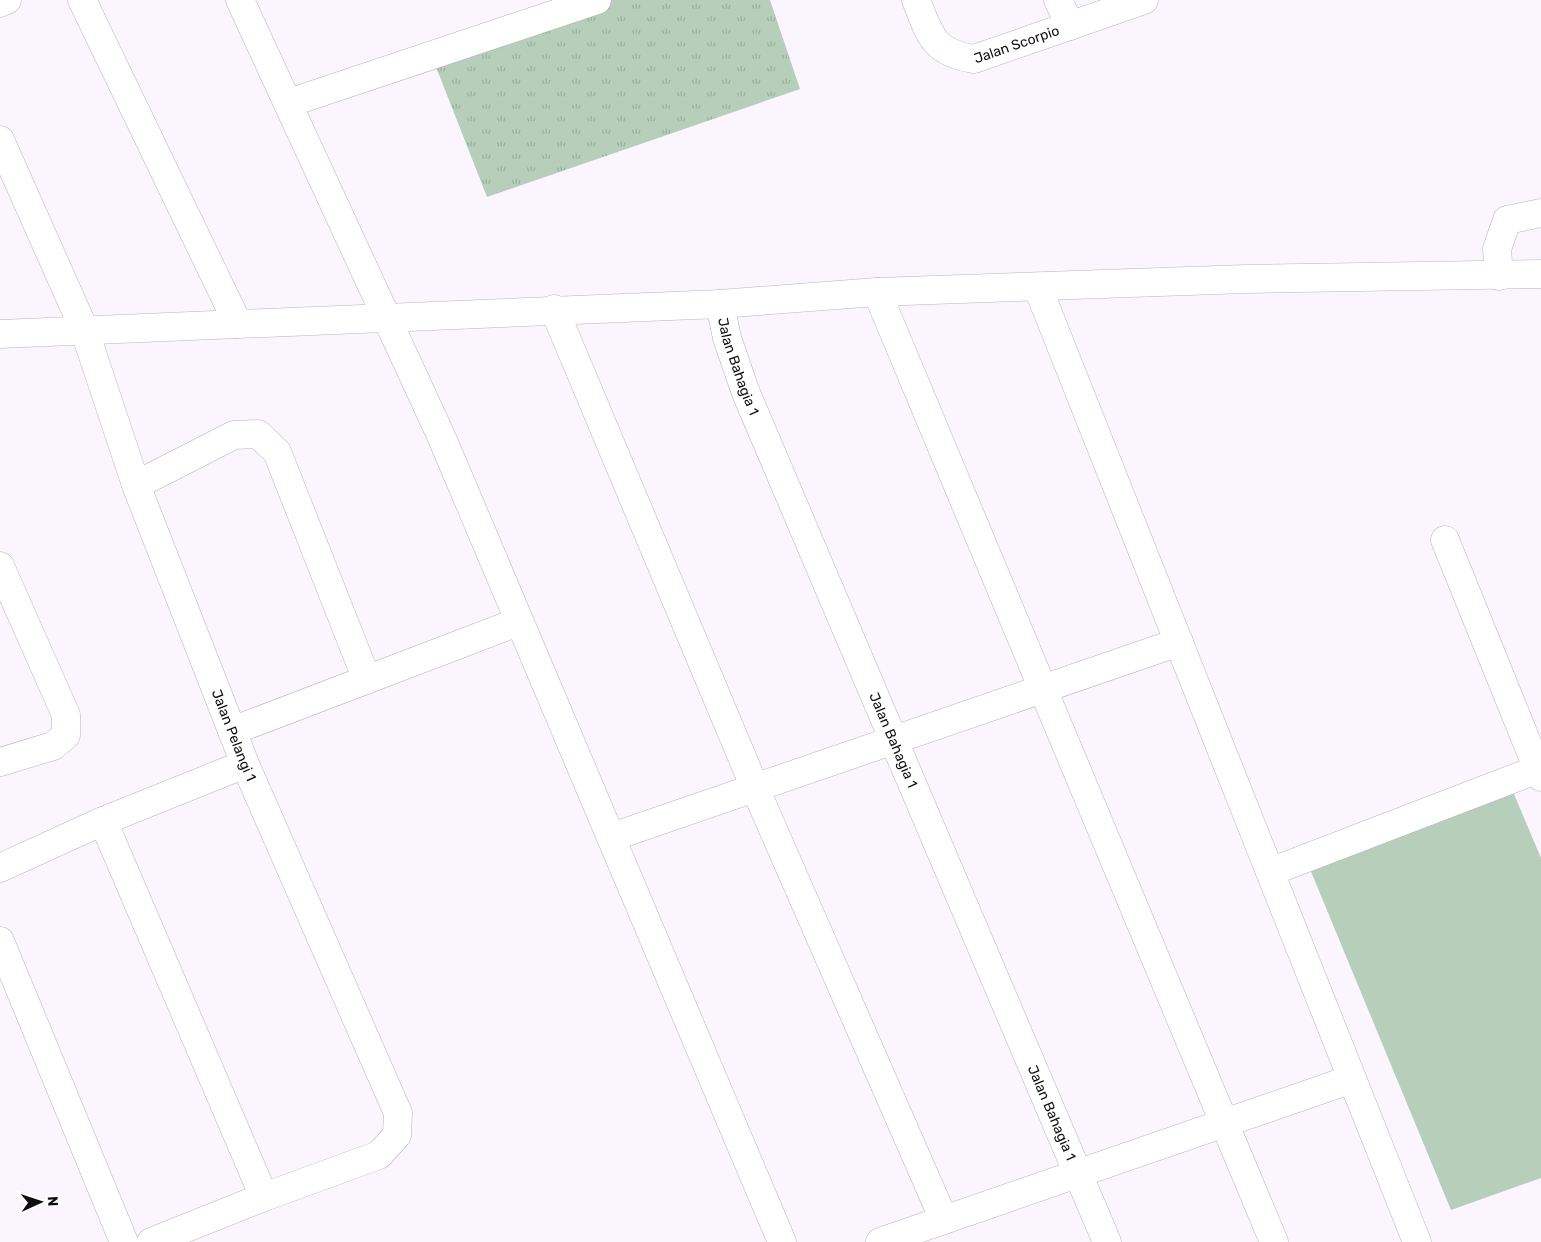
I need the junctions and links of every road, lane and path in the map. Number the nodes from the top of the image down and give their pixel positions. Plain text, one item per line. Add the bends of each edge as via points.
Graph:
1 (7, 0) edge
2 (82, 0) edge
3 (240, 0) edge
4 (597, 0) edge
5 (916, 0) edge
6 (1058, 0) edge
7 (1144, 0) edge
8 (0, 3) edge
9 (1070, 26) junction
10 (290, 103) junction
11 (0, 140) edge
12 (1541, 213) edge
13 (1541, 274) edge
14 (1499, 276) junction
15 (1038, 288) junction
16 (877, 292) junction
17 (720, 304) junction
18 (554, 309) junction
19 (384, 317) junction
20 (238, 324) junction
21 (84, 330) junction
22 (0, 334) edge
23 (136, 485) junction
24 (1445, 540) dead end
25 (0, 566) edge
26 (518, 622) junction
27 (1179, 642) junction
28 (367, 680) junction
29 (1042, 690) junction
30 (232, 731) junction
31 (893, 741) junction
32 (0, 762) edge
33 (245, 764) junction
34 (1540, 771) edge
35 (755, 788) junction
36 (103, 821) junction
37 (612, 837) junction
38 (0, 868) edge
39 (1270, 872) junction
40 (0, 940) edge
41 (1352, 1079) junction
42 (1224, 1123) junction
43 (1078, 1174) junction
44 (264, 1197) junction
45 (944, 1220) junction
46 (124, 1242) edge
47 (151, 1242) edge
48 (782, 1242) edge
49 (880, 1242) edge
50 (1107, 1242) edge
51 (1274, 1242) edge
52 (1417, 1242) edge

1 - 8 street
2 - 20 street
3 - 10 street
4 - 10 street
5 - 9 street, Jalan Scorpio via 931,38 955,56 974,58
6 - 9 street
7 - 9 street, Jalan Scorpio
10 - 19 street
11 - 21 street, Jalan Pelangi 1
12 - 14 street via 1507,220 1497,250
13 - 14 street
14 - 15 street via 1246,279
15 - 16 street
15 - 27 street
16 - 17 street
16 - 29 street
17 - 18 street
17 - 31 street, Jalan Bahagia 1 via 727,338 746,392
18 - 19 street
18 - 35 street
19 - 20 street
19 - 26 street via 442,438
20 - 21 street
21 - 22 street
21 - 23 street, Jalan Pelangi 1
23 - 28 street via 234,435 258,434 278,452
23 - 30 street, Jalan Pelangi 1
24 - 34 street
25 - 32 street via 66,715 66,735 52,746
26 - 28 street
26 - 37 street
27 - 29 street
27 - 39 street
28 - 30 street
29 - 31 street
29 - 42 street
30 - 33 street, Jalan Pelangi 1
31 - 35 street
31 - 43 street, Jalan Bahagia 1
33 - 36 street
33 - 44 street, Jalan Pelangi 1 via 398,1113 397,1134 379,1155
34 - 39 street
35 - 37 street
35 - 45 street
36 - 38 street
36 - 44 street
37 - 48 street
39 - 41 street
40 - 46 street
41 - 42 street
41 - 52 street
42 - 43 street
42 - 51 street
43 - 45 street
43 - 50 street, Jalan Bahagia 1
44 - 47 street
45 - 49 street

